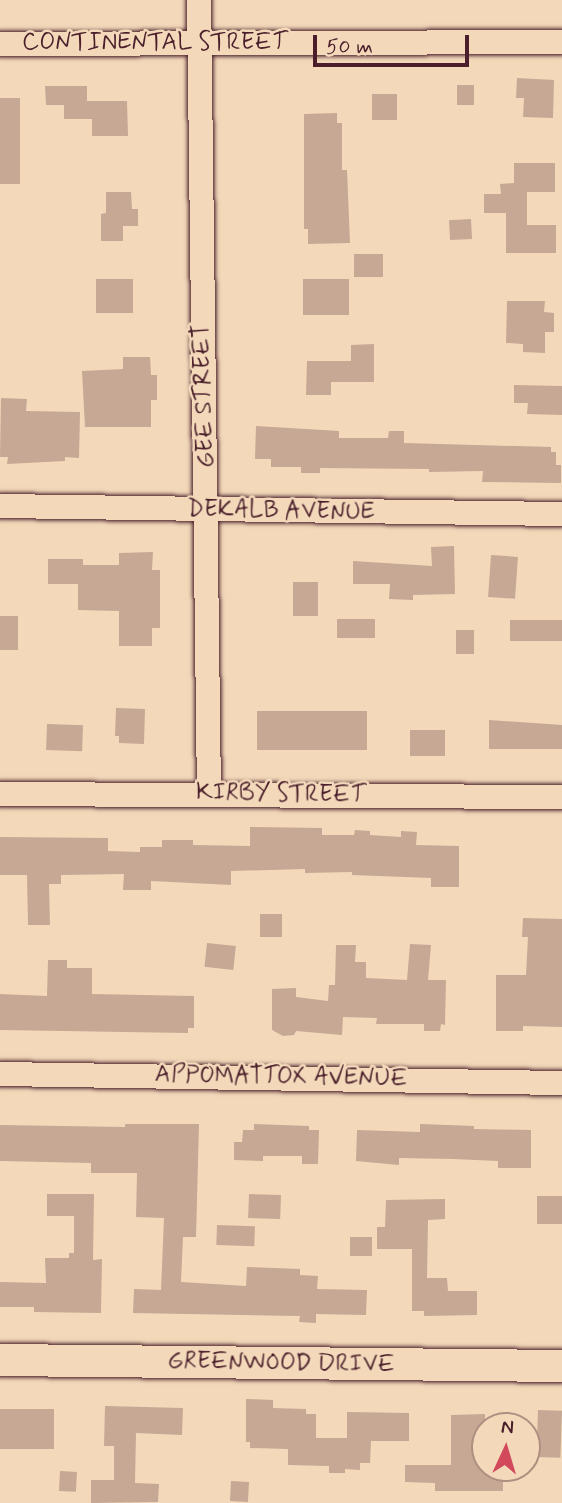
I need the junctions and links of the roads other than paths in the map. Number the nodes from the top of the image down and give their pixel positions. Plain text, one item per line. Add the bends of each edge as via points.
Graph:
1 (199, 0) edge
2 (562, 41) edge
3 (200, 43) junction
4 (0, 44) edge
5 (0, 506) edge
6 (208, 511) junction
7 (562, 514) edge
8 (209, 793) junction
9 (0, 794) edge
10 (562, 797) edge
11 (0, 1074) edge
12 (562, 1083) edge
13 (0, 1360) edge
14 (562, 1366) edge

1 - 3 street, GEE STREET
2 - 3 street, CONTINENTAL STREET
3 - 4 street, CONTINENTAL STREET
3 - 6 street, GEE STREET via 201,368
5 - 6 street, DEKALB AVENUE
6 - 7 street, DEKALB AVENUE
6 - 8 street, GEE STREET
8 - 9 street, KIRBY STREET
8 - 10 street, KIRBY STREET
11 - 12 street, APPOMATTOX AVENUE
13 - 14 street, GREENWOOD DRIVE

